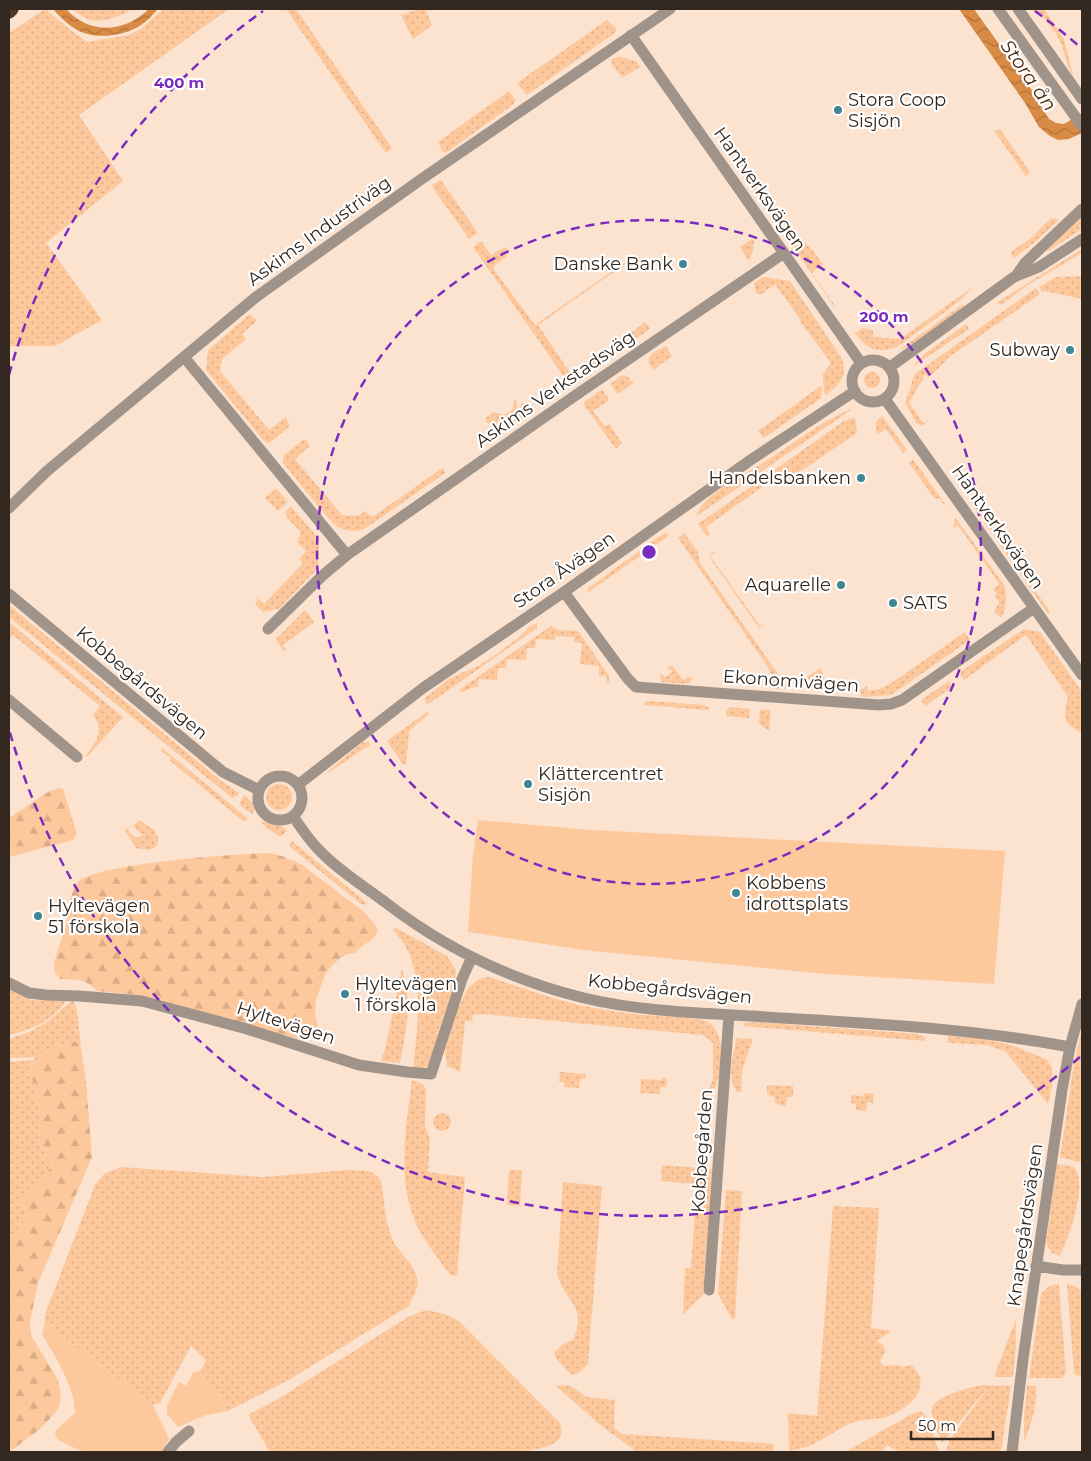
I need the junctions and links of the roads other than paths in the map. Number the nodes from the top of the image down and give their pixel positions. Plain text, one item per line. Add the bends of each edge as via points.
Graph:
1 (670, 9) edge
2 (998, 9) edge
3 (1018, 9) edge
4 (631, 35) junction
5 (1082, 99) edge
6 (1082, 126) edge
7 (1082, 209) edge
8 (1082, 239) edge
9 (784, 253) junction
10 (1014, 277) junction
11 (184, 357) junction
12 (861, 363) junction
13 (890, 367) junction
14 (854, 391) junction
15 (885, 399) junction
16 (9, 508) edge
17 (346, 555) junction
18 (564, 592) junction
19 (9, 594) edge
20 (1034, 608) junction
21 (268, 629) dead end
22 (1082, 675) edge
23 (9, 700) edge
24 (77, 757) dead end
25 (299, 784) junction
26 (259, 790) junction
27 (293, 816) junction
28 (472, 957) junction
29 (9, 983) edge
30 (1082, 1004) edge
31 (729, 1015) junction
32 (1070, 1047) junction
33 (1036, 1266) junction
34 (1082, 1270) edge
35 (709, 1290) dead end
36 (189, 1431) dead end
37 (168, 1452) edge
38 (1012, 1452) edge

1 - 4 street, Askims Industriväg
2 - 6 street
3 - 5 street
4 - 9 street, Hantverksvägen
4 - 11 street, Askims Industriväg via 256,297
7 - 10 street
8 - 10 street via 1039,266
9 - 12 street, Hantverksvägen
9 - 17 street, Askims Verkstadsväg
10 - 13 street
11 - 16 street, Askims Industriväg via 47,471
11 - 17 street
12 - 13 street via 873,359
12 - 14 street via 852,379
13 - 15 street via 894,374 894,388
14 - 15 street via 865,400 879,402
14 - 18 street, Stora Åvägen
15 - 20 street, Hantverksvägen
17 - 21 street, Askims Verkstadsväg
18 - 20 street, Ekonomivägen via 628,680 636,686 879,705 902,700
18 - 25 street, Stora Åvägen via 423,688
19 - 26 street, Kobbegårdsvägen via 223,772
20 - 22 street, Hantverksvägen
23 - 24 street
25 - 26 street via 288,776 280,775 268,779
25 - 27 street via 303,802
26 - 27 street via 258,803 270,818 282,820
27 - 28 street, Kobbegårdsvägen via 310,840 340,870 397,912
28 - 29 street, Hyltevägen via 430,1074 358,1065 247,1029 142,1002 29,993
28 - 31 street, Kobbegårdsvägen via 513,976 586,998 630,1006
30 - 32 street, Knapegårdsvägen
31 - 32 street, Kobbegårdsvägen via 934,1029 1025,1038
31 - 35 street, Kobbegården
32 - 33 street, Knapegårdsvägen
33 - 34 street
33 - 38 street, Knapegårdsvägen
36 - 37 street

